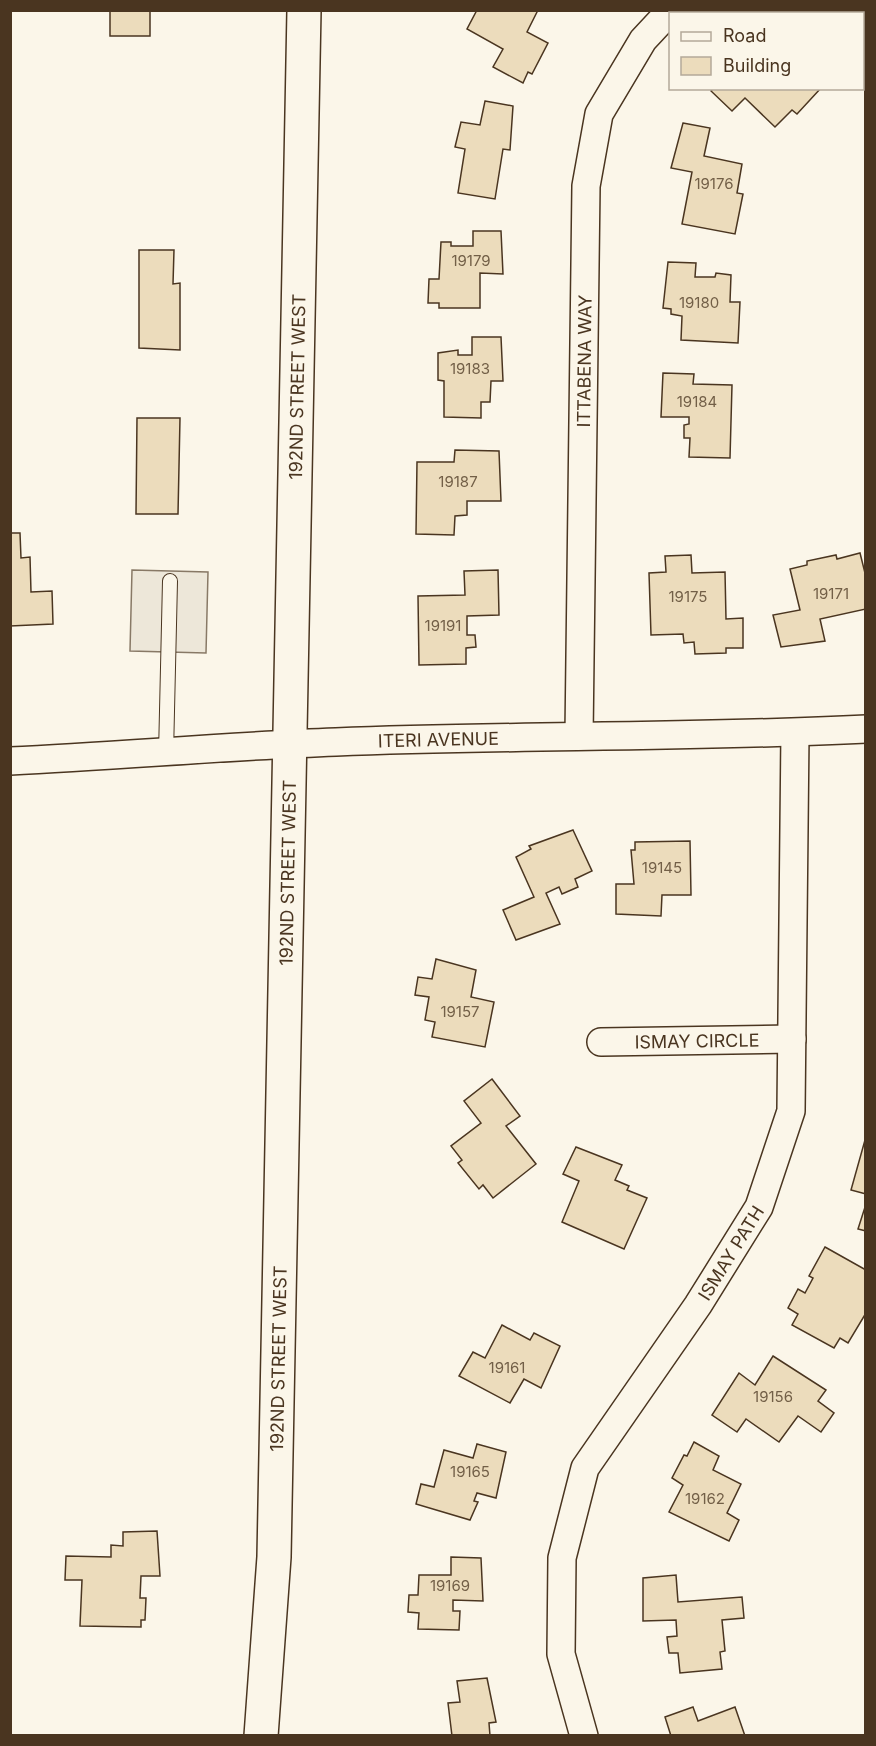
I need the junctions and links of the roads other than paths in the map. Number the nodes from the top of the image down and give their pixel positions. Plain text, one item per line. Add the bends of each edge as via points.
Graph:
1 (304, 10) edge
2 (669, 13) edge
3 (170, 581) dead end
4 (866, 729) edge
5 (795, 733) junction
6 (579, 736) junction
7 (290, 745) junction
8 (166, 754) junction
9 (10, 761) edge
10 (792, 1040) junction
11 (601, 1042) dead end
12 (261, 1736) edge
13 (584, 1736) edge

1 - 7 street, 192ND STREET WEST
2 - 6 street, ITTABENA WAY via 643,40 599,114 586,186
3 - 8 lane
4 - 5 street, ITERI AVENUE
5 - 6 street, ITERI AVENUE
5 - 10 street, ISMAY PATH
6 - 7 street, ITERI AVENUE
7 - 8 street, ITERI AVENUE
7 - 12 street, 192ND STREET WEST via 274,1557
8 - 9 street, ITERI AVENUE
10 - 11 street, ISMAY CIRCLE
10 - 13 street, ISMAY PATH via 791,1112 759,1207 698,1305 585,1468 562,1558 561,1654

